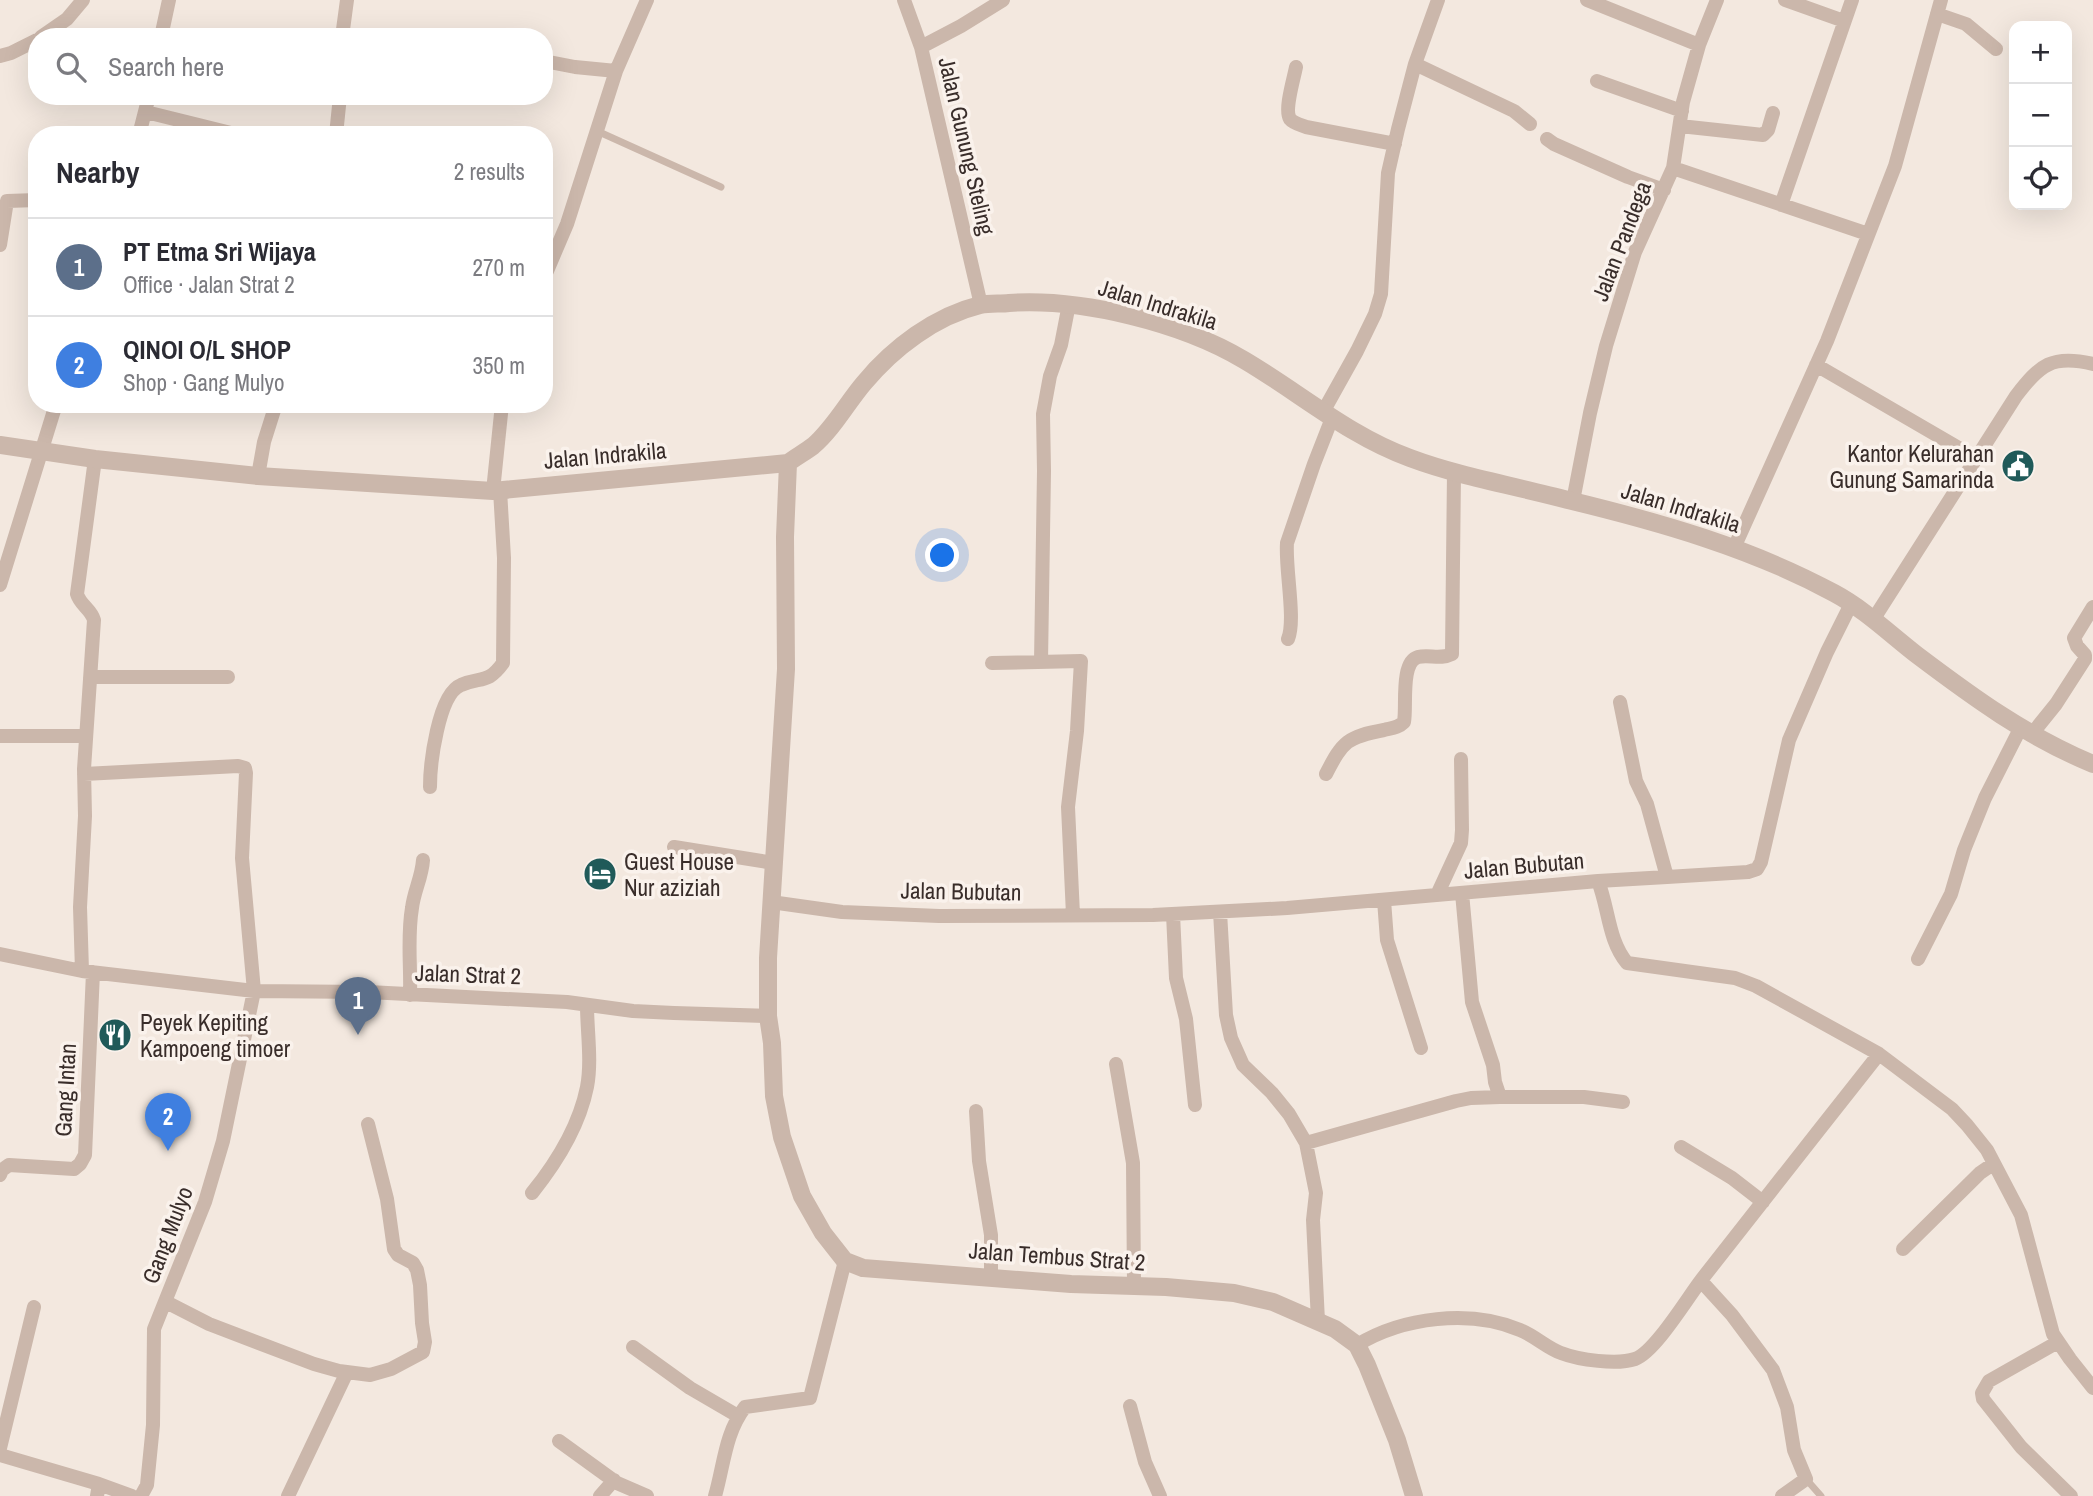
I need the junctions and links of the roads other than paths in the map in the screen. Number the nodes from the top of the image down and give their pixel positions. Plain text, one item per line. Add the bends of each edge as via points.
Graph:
1 (83, 0) edge
2 (169, 0) edge
3 (347, 0) edge
4 (647, 0) edge
5 (904, 0) edge
6 (1003, 0) edge
7 (1438, 0) edge
8 (1587, 0) edge
9 (1717, 0) edge
10 (1785, 0) edge
11 (1852, 0) edge
12 (1939, 7) edge
13 (1844, 21) junction
14 (54, 28) edge
15 (163, 28) edge
16 (343, 28) edge
17 (28, 44) edge
18 (1699, 45) junction
19 (921, 47) junction
20 (1996, 49) dead end
21 (0, 56) edge
22 (553, 63) edge
23 (1415, 64) junction
24 (1296, 67) dead end
25 (616, 71) junction
26 (1597, 81) dead end
27 (147, 105) edge
28 (339, 105) edge
29 (1682, 111) junction
30 (146, 113) junction
31 (1773, 113) dead end
32 (1530, 124) dead end
33 (142, 126) edge
34 (201, 126) edge
35 (337, 126) edge
36 (1680, 126) junction
37 (596, 131) junction
38 (1547, 139) dead end
39 (1395, 144) junction
40 (1673, 168) junction
41 (721, 187) dead end
42 (1664, 190) junction
43 (28, 200) edge
44 (1781, 205) junction
45 (1868, 234) junction
46 (0, 245) edge
47 (553, 257) edge
48 (1069, 304) junction
49 (981, 305) junction
50 (2093, 364) edge
51 (1816, 365) junction
52 (53, 413) edge
53 (273, 413) edge
54 (501, 413) edge
55 (1327, 415) junction
56 (0, 445) edge
57 (42, 452) junction
58 (1976, 458) junction
59 (95, 459) junction
60 (788, 463) junction
61 (1454, 472) junction
62 (258, 476) junction
63 (496, 490) junction
64 (1573, 501) junction
65 (1734, 548) junction
66 (0, 585) edge
67 (1851, 604) junction
68 (2093, 607) edge
69 (1873, 620) junction
70 (1288, 639) dead end
71 (1041, 662) junction
72 (992, 663) dead end
73 (90, 677) junction
74 (228, 677) dead end
75 (1620, 702) dead end
76 (2026, 732) junction
77 (0, 736) edge
78 (86, 736) junction
79 (1461, 759) dead end
80 (2093, 764) edge
81 (84, 774) junction
82 (1326, 774) dead end
83 (430, 787) dead end
84 (674, 847) dead end
85 (422, 860) dead end
86 (774, 863) junction
87 (1667, 877) junction
88 (1598, 881) junction
89 (1462, 893) junction
90 (1437, 895) junction
91 (1384, 900) junction
92 (771, 902) junction
93 (1220, 912) junction
94 (1173, 914) junction
95 (1073, 915) junction
96 (0, 954) edge
97 (1918, 958) dead end
98 (88, 971) junction
99 (254, 991) junction
100 (411, 995) junction
101 (587, 1004) junction
102 (768, 1016) junction
103 (1421, 1048) dead end
104 (1880, 1054) junction
105 (1116, 1064) dead end
106 (1500, 1097) junction
107 (1623, 1101) dead end
108 (1195, 1105) dead end
109 (976, 1111) dead end
110 (368, 1124) dead end
111 (1306, 1143) junction
112 (1681, 1147) dead end
113 (1993, 1164) junction
114 (0, 1175) edge
115 (532, 1193) dead end
116 (1763, 1202) junction
117 (1903, 1249) dead end
118 (845, 1261) junction
119 (991, 1277) junction
120 (1701, 1281) junction
121 (1134, 1286) junction
122 (166, 1302) junction
123 (34, 1307) dead end
124 (1318, 1321) junction
125 (2058, 1342) junction
126 (1357, 1345) junction
127 (633, 1347) dead end
128 (347, 1372) junction
129 (2093, 1388) edge
130 (1129, 1406) dead end
131 (738, 1416) junction
132 (559, 1441) dead end
133 (0, 1448) edge
134 (0, 1455) edge
135 (1806, 1479) junction
136 (614, 1480) junction
137 (97, 1490) edge
138 (132, 1496) edge
139 (141, 1496) edge
140 (288, 1496) edge
141 (600, 1496) edge
142 (647, 1496) edge
143 (715, 1496) edge
144 (1160, 1496) edge
145 (1414, 1496) edge
146 (1782, 1496) edge
147 (1821, 1496) edge
148 (2071, 1496) edge

1 - 14 street
2 - 15 street
3 - 16 street
4 - 25 street
5 - 19 street, Jalan Gunung Steling
6 - 19 street
7 - 23 street
8 - 18 street
9 - 18 street, Jalan Pandega
10 - 13 street
11 - 13 street
12 - 20 street
12 - 45 street via 1895,166
13 - 44 street
17 - 21 street
18 - 29 street, Jalan Pandega
19 - 49 street, Jalan Gunung Steling
22 - 25 street
23 - 32 street via 1514,111
23 - 39 street
24 - 39 street via 1288,106 1294,122
25 - 37 street
26 - 29 street
27 - 30 street
28 - 35 street
29 - 36 street, Jalan Pandega
30 - 33 street
30 - 34 street
31 - 36 street via 1763,135
36 - 40 street, Jalan Pandega
37 - 41 lane
37 - 47 street
38 - 42 street
39 - 55 street via 1388,173 1381,294
40 - 42 street, Jalan Pandega
40 - 44 street
42 - 64 street, Jalan Pandega via 1635,252 1606,346
43 - 46 street via 7,201
44 - 45 street
45 - 51 street
48 - 49 street, Jalan Indrakila
48 - 55 street, Jalan Indrakila via 1112,311 1206,341
48 - 71 street via 1043,414
49 - 60 street, Jalan Indrakila via 908,340 864,383 815,444
50 - 58 street via 2076,359 2048,363 2033,374
51 - 58 street
51 - 65 street
52 - 57 street
53 - 62 street
54 - 63 street
55 - 61 street, Jalan Indrakila via 1374,443
55 - 70 street via 1287,543
56 - 57 street, Jalan Indrakila
57 - 59 street, Jalan Indrakila
57 - 66 street
58 - 69 street
59 - 62 street, Jalan Indrakila
59 - 73 street via 77,594 94,620
60 - 63 street, Jalan Indrakila
60 - 86 street via 786,669
61 - 64 street, Jalan Indrakila
61 - 82 street via 1452,654 1412,660 1405,680 1404,722 1359,734 1347,742
62 - 63 street, Jalan Indrakila
63 - 83 street via 504,558 503,663 488,678 461,684 450,694 438,722
64 - 65 street, Jalan Indrakila
65 - 67 street, Jalan Indrakila via 1795,573
67 - 69 street, Jalan Indrakila
67 - 87 street via 1789,740 1757,869
68 - 76 street via 2074,638 2085,659 2056,704
69 - 76 street, Jalan Indrakila
71 - 72 street
71 - 95 street via 1081,661 1068,807
73 - 74 street
73 - 78 street
75 - 87 street via 1636,781
76 - 80 street, Jalan Indrakila
76 - 97 street via 1985,798 1951,894
77 - 78 street
78 - 81 street
79 - 90 street via 1461,842
81 - 98 street via 80,907
81 - 99 street, Gang Mulyo via 245,768 242,858
84 - 86 street
85 - 100 street via 411,909
86 - 92 street
87 - 88 street
88 - 89 street, Jalan Bubutan
88 - 104 street, Jalan Bubutan via 1614,943 1627,963 1735,978
89 - 90 street, Jalan Bubutan
89 - 106 street via 1472,1002
90 - 91 street, Jalan Bubutan
91 - 93 street, Jalan Bubutan
91 - 103 street via 1387,940
92 - 95 street, Jalan Bubutan via 842,912
92 - 102 street
93 - 94 street, Jalan Bubutan
93 - 111 street via 1230,1038 1244,1065 1289,1114
94 - 95 street, Jalan Bubutan
94 - 108 street via 1176,978 1186,1019
96 - 98 street, Jalan Strat 2
98 - 99 street, Jalan Strat 2
98 - 114 street, Gang Intan via 85,1155 74,1169 9,1165
99 - 100 street, Jalan Strat 2
99 - 122 street, Gang Mulyo via 223,1141
100 - 101 street, Jalan Strat 2
101 - 102 street, Jalan Strat 2
101 - 115 street via 588,1067 583,1101 563,1150
102 - 118 street via 782,1137 802,1196
104 - 113 street, Jalan Bubutan via 1952,1109 1987,1150
104 - 116 street
105 - 121 street via 1133,1163
106 - 107 street
106 - 111 street via 1456,1101
109 - 119 street via 991,1235
110 - 128 street via 394,1249 413,1263 419,1278 425,1345 422,1352 391,1369 370,1375
111 - 124 street via 1316,1193
112 - 116 street
113 - 117 street
113 - 125 street, Jalan Bubutan via 2021,1215
116 - 120 street
118 - 119 street, Jalan Tembus Strat 2 via 863,1268
118 - 131 street via 810,1398 745,1407
119 - 121 street, Jalan Tembus Strat 2
120 - 126 street via 1647,1351 1634,1359 1590,1360 1560,1353 1521,1330 1476,1319 1416,1323 1387,1330
120 - 135 street via 1773,1370
121 - 124 street, Jalan Tembus Strat 2 via 1234,1293 1273,1302
122 - 128 street via 241,1337
122 - 139 street, Gang Mulyo via 154,1329 153,1425 147,1485
123 - 133 street
124 - 126 street, Jalan Tembus Strat 2
125 - 129 street, Jalan Bubutan
125 - 148 street via 1989,1381 1982,1393 2021,1447
126 - 145 street via 1397,1440
127 - 131 street
128 - 140 street
130 - 144 street
131 - 143 street
132 - 136 street
134 - 137 street
135 - 146 street
135 - 147 lane
136 - 141 street
136 - 142 street
137 - 138 street

